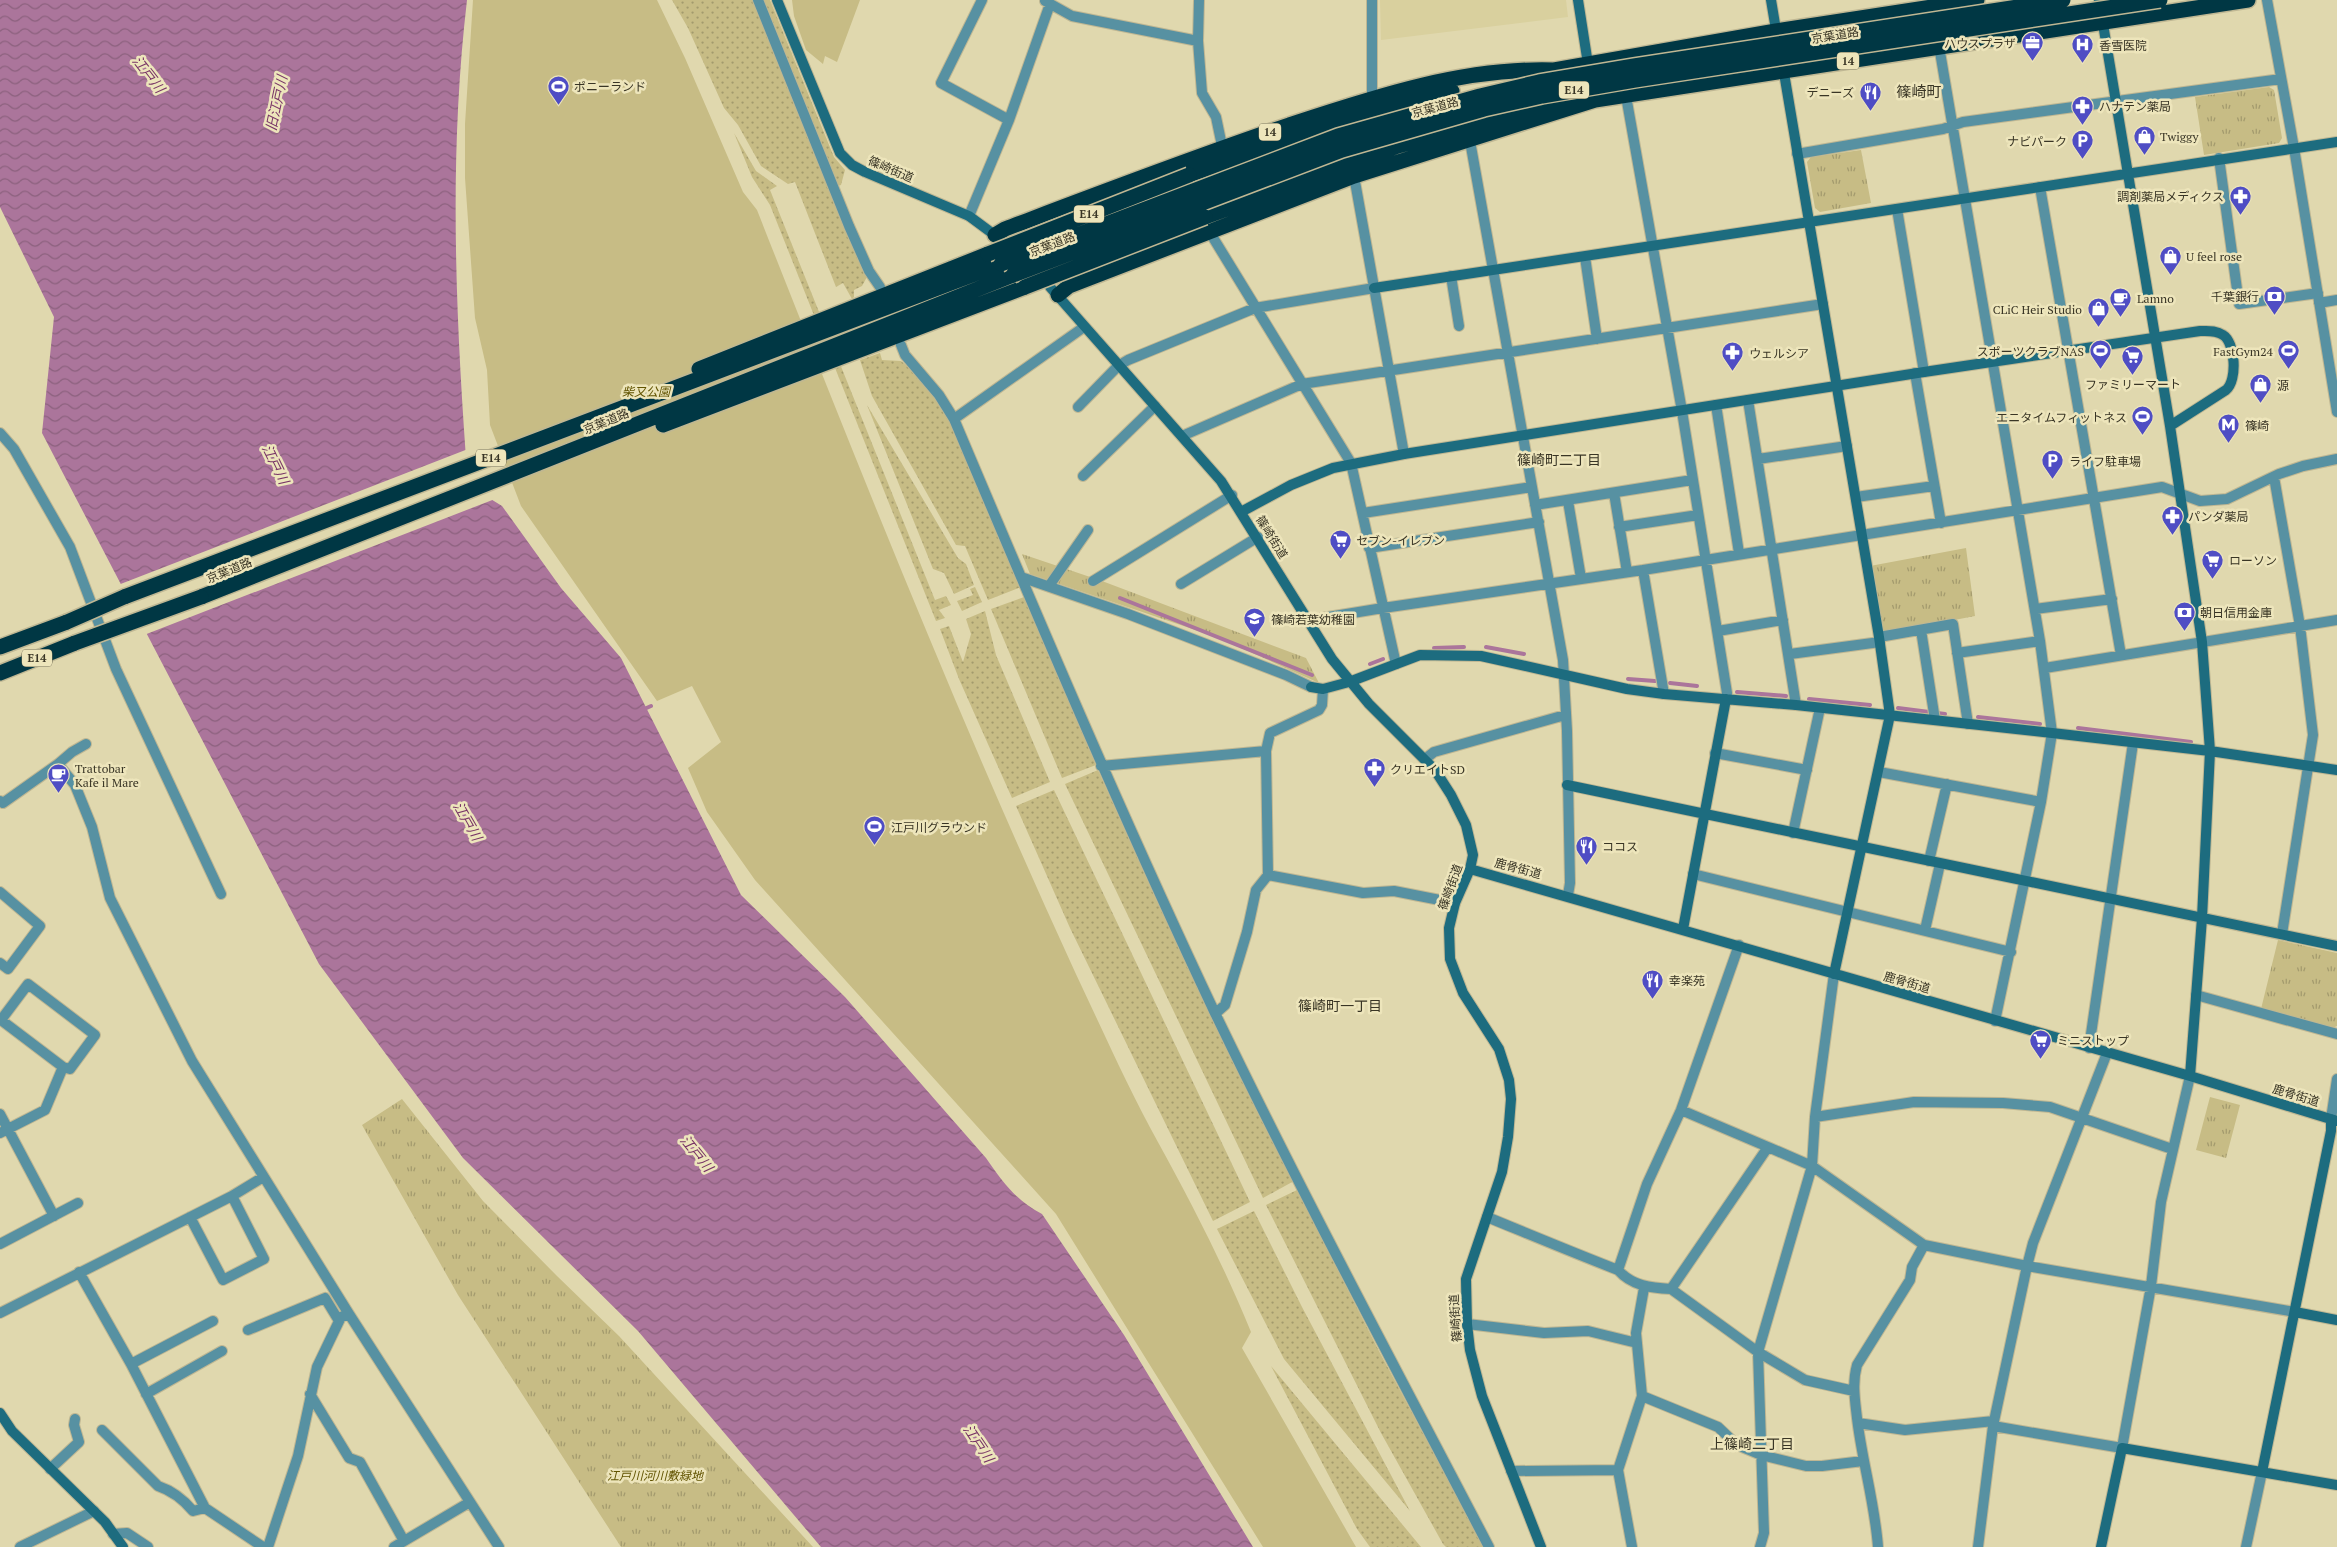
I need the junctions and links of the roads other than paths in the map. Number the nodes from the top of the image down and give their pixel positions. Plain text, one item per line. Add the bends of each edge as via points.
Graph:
1 (758, 0) edge
2 (777, 0) edge
3 (982, 0) edge
4 (1199, 0) edge
5 (1372, 0) edge
6 (1578, 0) edge
7 (1771, 0) edge
8 (1976, 0) edge
9 (2063, 0) edge
10 (2098, 0) edge
11 (2160, 0) edge
12 (2248, 0) edge
13 (2266, 0) edge
14 (1047, 2) edge
15 (1934, 3) edge
16 (2102, 21) junction
17 (1776, 31) junction
18 (1198, 41) junction
19 (1939, 46) junction
20 (1588, 64) junction
21 (1554, 70) junction
22 (1784, 72) junction
23 (2281, 79) junction
24 (1626, 96) junction
25 (1372, 98) junction
26 (1595, 100) junction
27 (2114, 101) junction
28 (1009, 120) junction
29 (1952, 126) junction
30 (1470, 140) junction
31 (2337, 142) edge
32 (2294, 148) junction
33 (1221, 151) junction
34 (1797, 154) junction
35 (2219, 158) junction
36 (2126, 173) junction
37 (1354, 176) junction
38 (2040, 187) junction
39 (1965, 197) junction
40 (1897, 209) junction
41 (969, 216) junction
42 (1809, 223) junction
43 (1215, 225) junction
44 (998, 237) joint
45 (1654, 246) junction
46 (1585, 257) junction
47 (1494, 270) junction
48 (1451, 276) junction
49 (880, 287) dead end
50 (1374, 288) junction
51 (1054, 291) joint
52 (2318, 298) junction
53 (2337, 300) edge
54 (1823, 304) junction
55 (1255, 308) junction
56 (855, 314) junction
57 (1459, 326) dead end
58 (1084, 327) junction
59 (1667, 328) junction
60 (2154, 338) junction
61 (1598, 339) junction
62 (865, 341) junction
63 (901, 345) dead end
64 (2067, 350) junction
65 (1509, 352) junction
66 (1993, 362) junction
67 (1118, 366) junction
68 (1388, 371) junction
69 (1919, 372) junction
70 (1302, 384) junction
71 (1837, 386) junction
72 (1748, 400) junction
73 (1716, 405) junction
74 (1155, 406) junction
75 (1078, 407) dead end
76 (1682, 411) junction
77 (2337, 412) edge
78 (954, 419) junction
79 (2170, 426) junction
80 (0, 433) edge
81 (1523, 434) junction
82 (1182, 436) junction
83 (1847, 446) junction
84 (1404, 454) junction
85 (1758, 459) junction
86 (2337, 459) edge
87 (1351, 463) junction
88 (1083, 476) dead end
89 (2274, 477) junction
90 (1692, 480) junction
91 (1934, 486) junction
92 (1532, 488) junction
93 (1614, 493) junction
94 (2180, 493) junction
95 (1232, 496) junction
96 (2095, 496) junction
97 (1856, 497) junction
98 (1568, 500) junction
99 (1535, 505) junction
100 (2018, 510) junction
101 (1241, 512) junction
102 (1363, 513) junction
103 (1698, 515) junction
104 (1538, 522) junction
105 (1941, 523) junction
106 (1619, 527) junction
107 (1088, 530) dead end
108 (1862, 535) junction
109 (1258, 537) junction
110 (1369, 548) junction
111 (1772, 548) junction
112 (1739, 553) junction
113 (1706, 559) junction
114 (1643, 570) junction
115 (1627, 572) junction
116 (1021, 576) junction
117 (1581, 578) junction
118 (1093, 581) dead end
119 (1549, 583) junction
120 (1181, 584) dead end
121 (1048, 586) junction
122 (2112, 598) junction
123 (1383, 608) junction
124 (2035, 609) junction
125 (1783, 620) junction
126 (2337, 620) edge
127 (1309, 623) junction
128 (2300, 626) junction
129 (1921, 630) junction
130 (1718, 631) junction
131 (1879, 639) junction
132 (2040, 641) junction
133 (2202, 642) junction
134 (0, 647) edge
135 (1957, 653) junction
136 (1790, 654) junction
137 (2121, 655) junction
138 (1396, 664) junction
139 (2045, 668) junction
140 (0, 673) edge
141 (1564, 674) junction
142 (1348, 682) junction
143 (1323, 689) junction
144 (1664, 694) junction
145 (1726, 699) junction
146 (1796, 705) junction
147 (1820, 708) junction
148 (1565, 714) junction
149 (1890, 715) junction
150 (1935, 720) junction
151 (1968, 724) junction
152 (2052, 733) junction
153 (2133, 743) junction
154 (86, 744) dead end
155 (2210, 751) junction
156 (1266, 752) junction
157 (1715, 753) junction
158 (1425, 759) junction
159 (58, 764) junction
160 (1102, 766) junction
161 (2308, 766) junction
162 (1807, 770) junction
163 (2337, 770) edge
164 (1879, 772) junction
165 (1947, 784) junction
166 (1567, 785) junction
167 (2041, 802) junction
168 (1, 804) edge
169 (1704, 814) junction
170 (1793, 833) junction
171 (1862, 847) junction
172 (1934, 862) junction
173 (1470, 869) junction
174 (1693, 874) junction
175 (1268, 875) junction
176 (2025, 882) junction
177 (0, 892) edge
178 (221, 894) dead end
179 (1568, 895) junction
180 (2110, 898) junction
181 (1455, 904) junction
182 (1847, 912) junction
183 (2202, 918) junction
184 (1684, 930) junction
185 (1925, 930) junction
186 (2282, 934) junction
187 (1739, 946) junction
188 (2337, 946) edge
189 (2011, 952) junction
190 (0, 963) edge
191 (1834, 974) junction
192 (2196, 995) junction
193 (1216, 1013) junction
194 (1996, 1021) junction
195 (2337, 1034) edge
196 (2089, 1048) junction
197 (2107, 1053) junction
198 (63, 1067) junction
199 (2190, 1076) junction
200 (2337, 1079) edge
201 (1681, 1110) junction
202 (0, 1114) edge
203 (1815, 1117) junction
204 (2082, 1119) junction
205 (2334, 1120) edge
206 (4, 1131) edge
207 (1768, 1147) junction
208 (2172, 1149) junction
209 (1812, 1166) junction
210 (260, 1180) dead end
211 (232, 1196) junction
212 (78, 1203) dead end
213 (54, 1216) junction
214 (190, 1217) junction
215 (1488, 1217) junction
216 (0, 1244) edge
217 (1924, 1245) junction
218 (2027, 1266) junction
219 (1618, 1270) junction
220 (79, 1272) junction
221 (2151, 1286) junction
222 (1644, 1288) junction
223 (1671, 1289) junction
224 (2295, 1312) junction
225 (0, 1313) edge
226 (349, 1314) junction
227 (2337, 1320) edge
228 (213, 1321) dead end
229 (339, 1321) junction
230 (1467, 1324) junction
231 (248, 1330) dead end
232 (1637, 1343) junction
233 (222, 1351) dead end
234 (1758, 1352) junction
235 (131, 1364) junction
236 (1854, 1391) junction
237 (146, 1394) junction
238 (310, 1394) junction
239 (1642, 1396) junction
240 (0, 1413) edge
241 (76, 1418) dead end
242 (1858, 1423) junction
243 (1993, 1424) junction
244 (102, 1430) dead end
245 (2122, 1448) junction
246 (1761, 1455) junction
247 (1863, 1461) junction
248 (50, 1469) junction
249 (1618, 1470) junction
250 (1511, 1471) junction
251 (2262, 1472) junction
252 (2337, 1485) edge
253 (470, 1502) junction
254 (204, 1508) junction
255 (94, 1511) junction
256 (114, 1534) junction
257 (404, 1541) junction
258 (20, 1547) edge
259 (123, 1547) edge
260 (148, 1547) edge
261 (263, 1547) edge
262 (268, 1547) edge
263 (394, 1547) edge
264 (499, 1547) edge
265 (1489, 1547) edge
266 (1541, 1547) edge
267 (1632, 1547) edge
268 (1760, 1547) edge
269 (1878, 1547) edge
270 (1978, 1547) edge
271 (2101, 1547) edge
272 (2246, 1547) edge

1 - 49 street via 846,218 869,271
2 - 41 street, 篠崎街道 via 840,153 865,172
3 - 28 street via 940,83
4 - 18 street
5 - 25 street
6 - 20 street
7 - 17 street
8 - 15 highway, 京葉道路 / 14
9 - 56 highway, 京葉道路 / E14, bridge via 1634,66 1480,96 1338,136 1001,264
10 - 16 street
11 - 62 highway, 京葉道路 / E14, bridge via 1635,80 1484,109 1342,150 1013,276
12 - 16 highway, 14
13 - 23 street
14 - 18 street via 1072,16
14 - 28 street
15 - 17 highway, 京葉道路 / 14
16 - 19 highway, 14
16 - 27 street
17 - 20 highway, 京葉道路 / 14
17 - 22 street
18 - 33 street via 1202,94 1216,117
19 - 22 highway, 14
19 - 29 street
20 - 21 highway, 京葉道路 / 14
21 - 25 highway, 京葉道路 / 14 via 1519,69
21 - 56 highway, E14, bridge via 1477,85 1384,109 1269,146 988,254
22 - 24 highway, 14
22 - 34 street
23 - 27 street
23 - 32 street
24 - 26 highway, 14
24 - 45 street
25 - 33 highway, 京葉道路 / 14
26 - 30 highway, 14
26 - 43 highway, E14 via 1544,107 1416,141 1346,164
27 - 29 street
27 - 36 street
28 - 41 street
29 - 34 street
29 - 39 street
30 - 37 highway, 14
30 - 47 street
31 - 32 street
32 - 35 street
32 - 52 street
33 - 44 highway, 京葉道路 / 14 via 1005,229
34 - 42 street
35 - 36 street
35 - 52 street via 2239,304
36 - 38 street
36 - 60 street
37 - 43 highway, 14
37 - 50 street
38 - 39 street
38 - 64 street
39 - 40 street
39 - 66 street
40 - 42 street
40 - 69 street
41 - 44 street, 篠崎街道
42 - 45 street
42 - 54 street
43 - 51 highway, 14
43 - 55 street
43 - 62 highway, E14, bridge
45 - 46 street
45 - 59 street
46 - 47 street
46 - 61 street
47 - 48 street
47 - 65 street
48 - 50 street
48 - 57 street
50 - 55 street
50 - 68 street
51 - 58 street, 篠崎街道
52 - 53 street
52 - 77 street
54 - 59 street
54 - 71 street
55 - 67 street
55 - 70 street
56 - 134 highway, 京葉道路 / E14, bridge via 662,384 505,453
58 - 67 street, 篠崎街道
58 - 78 street
59 - 61 street
59 - 76 street
60 - 64 street
60 - 79 street
60 - 79 street via 2212,331 2224,335 2230,345 2235,374 2230,387
61 - 65 street
62 - 140 highway, 京葉道路 / E14, bridge via 514,473
63 - 78 street
64 - 66 street
64 - 96 street
65 - 68 street
65 - 81 street
66 - 69 street
66 - 100 street
67 - 74 street, 篠崎街道
67 - 75 street
68 - 70 street
68 - 84 street
69 - 71 street
69 - 91 street
70 - 82 street
70 - 87 street
71 - 72 street
71 - 83 street
72 - 73 street
72 - 85 street
73 - 76 street
73 - 112 street
74 - 82 street, 篠崎街道
74 - 88 street
76 - 81 street
76 - 90 street
78 - 116 street
79 - 94 street
80 - 178 street via 14,449 70,547 116,669
81 - 84 street
81 - 92 street
82 - 95 street, 篠崎街道
83 - 85 street
83 - 97 street
84 - 87 street
85 - 111 street
86 - 89 street via 2302,466
87 - 101 street via 1291,485
87 - 102 street
89 - 94 street via 2227,499 2200,501
89 - 128 street
90 - 93 street
90 - 103 street
91 - 97 street
91 - 105 street
92 - 99 street
92 - 102 street
93 - 98 street
93 - 106 street
94 - 96 street via 2162,487
94 - 133 street
95 - 101 street, 篠崎街道
95 - 118 street
96 - 100 street
96 - 122 street
97 - 108 street
98 - 99 street
98 - 117 street
99 - 104 street
100 - 105 street
100 - 124 street
101 - 109 street, 篠崎街道
102 - 110 street
103 - 106 street
103 - 113 street
104 - 110 street
104 - 119 street
105 - 108 street
106 - 115 street
107 - 121 street
108 - 111 street
108 - 131 street
109 - 120 street
109 - 127 street, 篠崎街道
110 - 123 street
111 - 112 street
111 - 125 street
112 - 113 street
113 - 114 street
113 - 130 street
114 - 115 street
114 - 144 street
115 - 117 street
116 - 121 street
116 - 160 street
117 - 119 street
119 - 123 street
119 - 141 street
121 - 143 street
122 - 124 street
122 - 137 street
123 - 127 street
123 - 138 street
124 - 132 street
125 - 130 street
125 - 136 street
126 - 128 street
127 - 142 street, 篠崎街道
128 - 133 street
128 - 161 street via 2313,735
129 - 131 street
129 - 135 street via 1953,624
129 - 150 street
130 - 145 street
131 - 136 street
131 - 149 street
132 - 135 street
132 - 139 street
133 - 137 street
133 - 155 street
135 - 151 street
136 - 146 street
137 - 139 street
138 - 141 street via 1420,655 1481,656
138 - 142 street
139 - 152 street
141 - 144 street
141 - 148 street
142 - 143 street
142 - 158 street, 篠崎街道
143 - 156 street via 1319,710 1270,734
144 - 145 street
145 - 146 street
145 - 157 street
146 - 147 street
147 - 149 street
147 - 162 street
148 - 158 street via 1434,752
148 - 166 street
149 - 150 street
149 - 164 street
150 - 151 street
151 - 152 street
152 - 153 street
152 - 167 street
153 - 155 street
153 - 180 street
154 - 159 street
155 - 161 street
155 - 183 street
156 - 160 street
156 - 175 street
157 - 162 street
157 - 169 street
158 - 173 street, 篠崎街道 via 1443,781 1466,825 1473,854
159 - 168 street
159 - 226 street via 75,785 92,827 110,898 192,1061
160 - 193 street
161 - 163 street
161 - 186 street
162 - 170 street
164 - 165 street
164 - 171 street
165 - 167 street
165 - 172 street
166 - 169 street
166 - 179 street
167 - 176 street
169 - 170 street
169 - 174 street
170 - 171 street
171 - 172 street
171 - 182 street
172 - 176 street
172 - 185 street
173 - 179 street, 鹿骨街道
173 - 181 street, 篠崎街道
174 - 182 street
174 - 184 street
175 - 181 street via 1363,893 1394,891
175 - 193 street via 1256,890 1247,932 1224,1004
176 - 180 street
176 - 189 street
177 - 190 street via 40,926 8,969
179 - 184 street, 鹿骨街道
180 - 183 street
180 - 196 street
181 - 215 street, 篠崎街道 via 1448,928 1450,959 1464,993 1499,1049 1509,1080 1509,1130 1502,1172
182 - 185 street
182 - 191 street
183 - 186 street
183 - 192 street
184 - 187 street, 鹿骨街道
185 - 189 street
186 - 188 street
187 - 191 street, 鹿骨街道
187 - 201 street
189 - 194 street
191 - 194 street, 鹿骨街道
191 - 203 street
192 - 195 street
192 - 199 street
193 - 265 street via 1299,1184
194 - 196 street, 鹿骨街道
196 - 197 street, 鹿骨街道
197 - 199 street, 鹿骨街道
197 - 204 street
198 - 198 street via 70,1069 95,1035 28,984 2,1020
198 - 206 street via 45,1110
199 - 205 street, 鹿骨街道
199 - 208 street
200 - 205 street
201 - 207 street
201 - 219 street via 1647,1184
202 - 206 street
203 - 204 street via 1914,1102 2050,1107
203 - 209 street
204 - 208 street
204 - 218 street
205 - 224 street
206 - 213 street
207 - 209 street
207 - 223 street
208 - 221 street via 2160,1202
209 - 217 street
209 - 234 street
210 - 211 street
211 - 214 street
211 - 214 street via 264,1259 223,1280
212 - 213 street
213 - 216 street
214 - 220 street
215 - 219 street
215 - 230 street, 篠崎街道 via 1466,1279
217 - 218 street
217 - 236 street via 1912,1267 1910,1280 1857,1365
218 - 221 street
218 - 243 street
219 - 222 street
220 - 225 street
220 - 235 street
221 - 224 street
221 - 245 street
222 - 223 street
222 - 232 street
223 - 234 street
224 - 227 street
224 - 251 street
226 - 229 street
226 - 253 street
228 - 235 street
229 - 231 street via 325,1298
229 - 238 street via 317,1367
230 - 232 street via 1544,1333 1588,1331
230 - 250 street, 篠崎街道 via 1482,1396
232 - 239 street
233 - 237 street
234 - 236 street via 1805,1380
234 - 246 street
235 - 237 street
236 - 242 street
237 - 254 street
238 - 257 street via 349,1458 360,1462
238 - 262 street via 298,1456
239 - 246 street via 1718,1427 1737,1445
239 - 249 street
240 - 248 street via 12,1431
241 - 248 street via 74,1425 79,1442
242 - 243 street via 1905,1430
242 - 247 street
243 - 245 street
243 - 270 street
244 - 254 street via 158,1486 184,1500 193,1512
245 - 251 street
245 - 271 street
246 - 247 street via 1806,1466
246 - 268 street via 1764,1533
247 - 269 street
248 - 255 street
249 - 250 street
249 - 267 street
250 - 266 street, 篠崎街道
251 - 252 street
251 - 272 street
253 - 257 street
253 - 264 street
254 - 261 street
255 - 256 street
255 - 258 street
256 - 259 street
256 - 260 street via 127,1534
257 - 263 street

